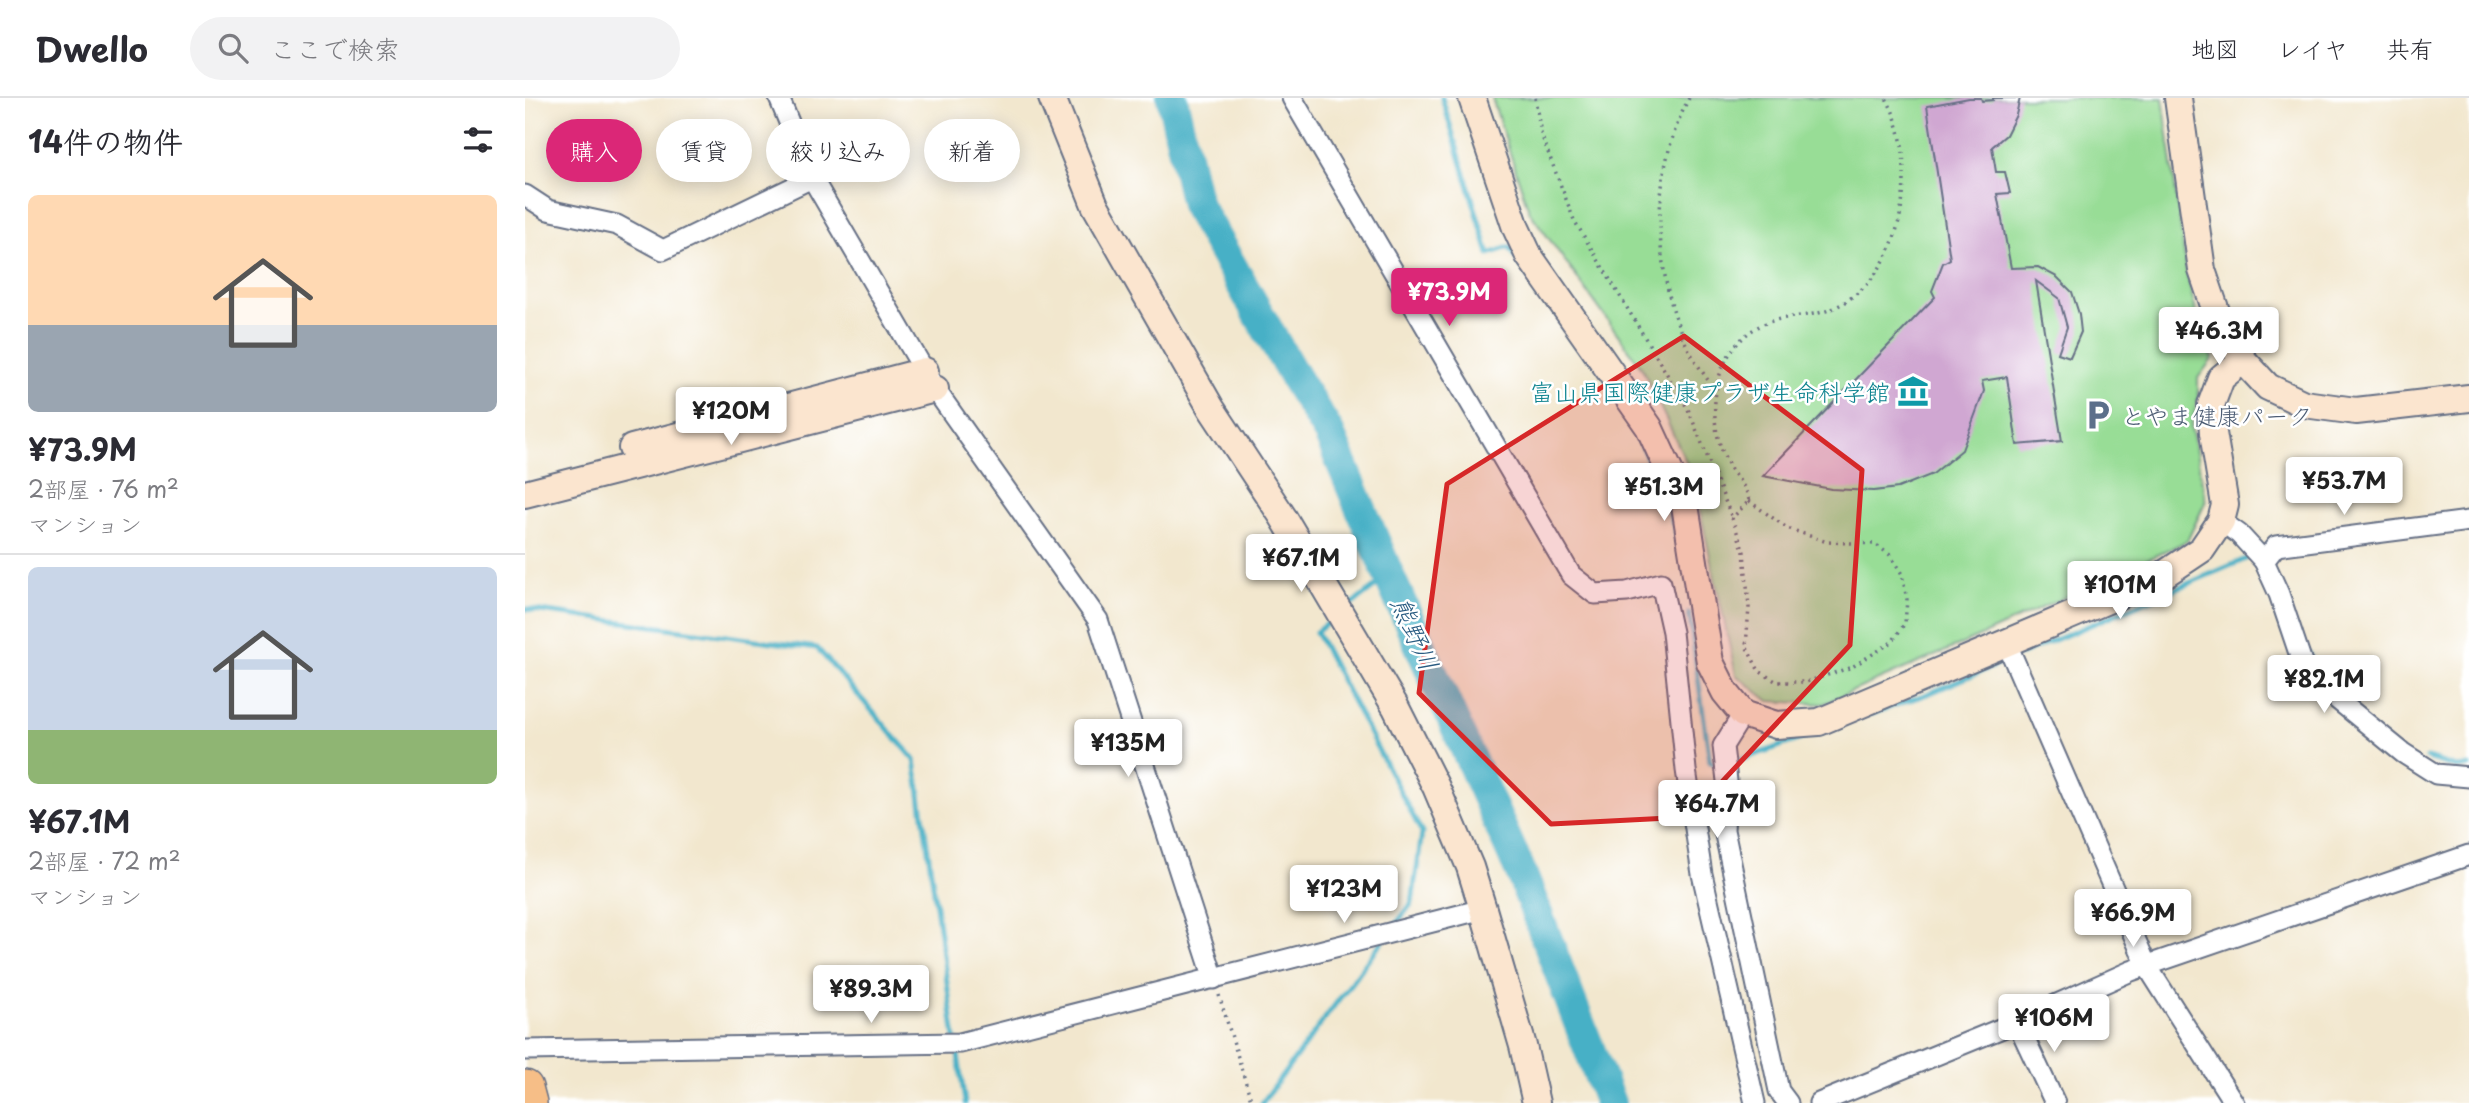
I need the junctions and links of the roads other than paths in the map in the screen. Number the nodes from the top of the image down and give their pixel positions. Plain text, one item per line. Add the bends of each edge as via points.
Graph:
1 (779, 98) edge
2 (1052, 98) edge
3 (1293, 98) edge
4 (1472, 98) edge
5 (2178, 98) edge
6 (788, 119) edge
7 (804, 182) edge
8 (814, 182) edge
9 (525, 195) edge
10 (2243, 360) junction
11 (930, 380) junction
12 (2469, 398) edge
13 (525, 476) edge
14 (525, 494) edge
15 (2221, 521) junction
16 (2469, 521) edge
17 (2264, 561) junction
18 (2007, 644) junction
19 (1743, 714) junction
20 (2469, 777) edge
21 (2469, 855) edge
22 (1483, 909) junction
23 (2147, 966) junction
24 (1214, 979) junction
25 (2017, 1022) junction
26 (525, 1050) edge
27 (525, 1088) edge
28 (1844, 1098) edge
29 (529, 1103) edge
30 (1536, 1103) edge
31 (1755, 1103) edge
32 (1788, 1103) edge
33 (1819, 1103) edge
34 (2055, 1103) edge
35 (2235, 1103) edge

1 - 6 street
2 - 22 street via 1095,205 1211,408 1283,517 1395,706 1436,786
3 - 31 street via 1571,575 1595,594 1661,583 1672,632 1702,874
4 - 19 street via 1529,256 1649,427 1685,505 1710,662
5 - 10 street via 2202,270 2220,323
7 - 9 street via 663,250 617,225 548,210
8 - 11 street
10 - 12 street via 2268,387 2304,404 2356,411
10 - 15 street via 2221,378 2211,405 2225,505
11 - 13 street
11 - 14 street
11 - 24 street via 1098,620
15 - 17 street
15 - 18 street via 2202,549 2168,573
16 - 17 street via 2276,546
17 - 20 street via 2306,674 2436,775
18 - 19 street via 1819,722 1776,725
18 - 23 street
19 - 32 street via 1723,746 1727,781 1724,830 1779,1091
21 - 23 street
22 - 24 street
22 - 30 street
23 - 25 street
23 - 35 street
24 - 26 street via 960,1043
25 - 28 street
25 - 34 street
27 - 29 highway
28 - 33 street

